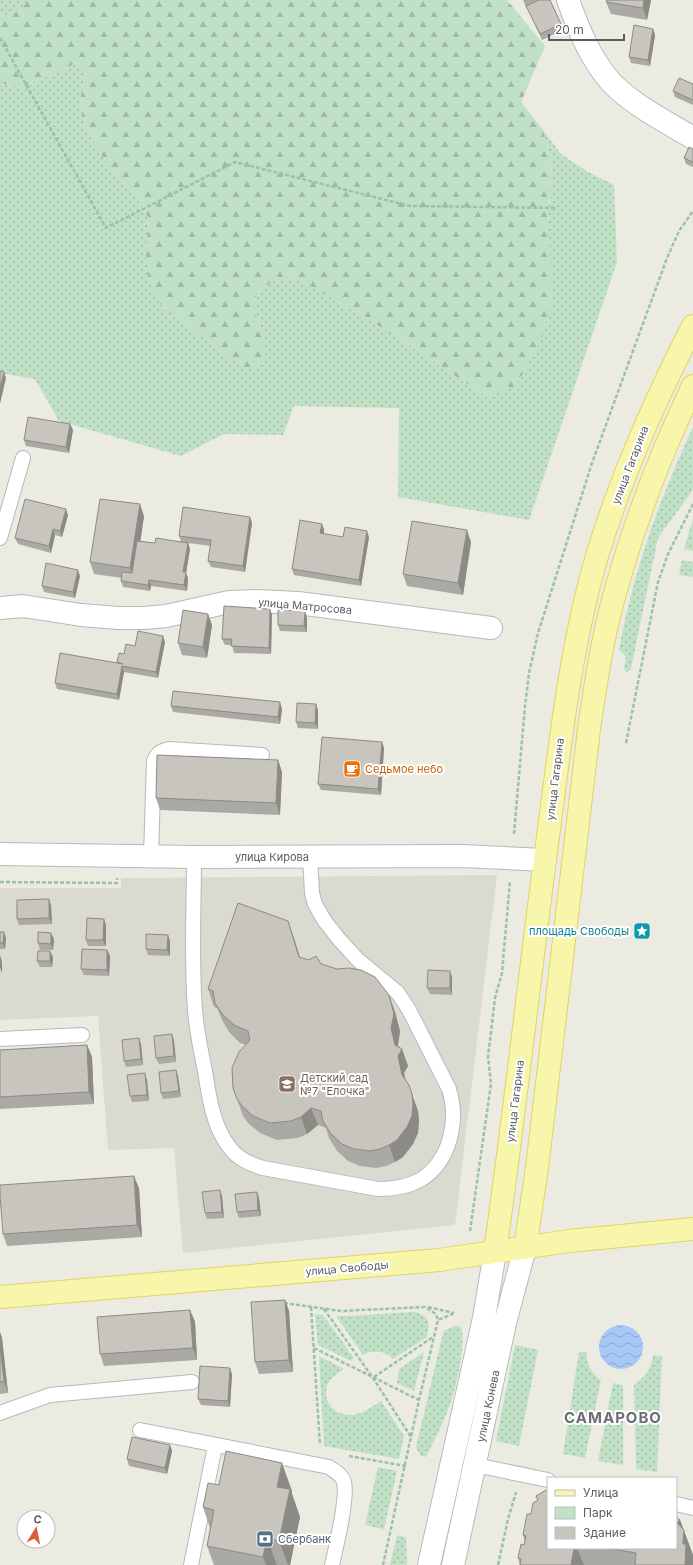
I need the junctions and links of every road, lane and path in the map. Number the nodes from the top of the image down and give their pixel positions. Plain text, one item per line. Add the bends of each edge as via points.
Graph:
1 (568, 0) edge
2 (0, 38) edge
3 (693, 138) edge
4 (556, 208) dead end
5 (693, 326) edge
6 (693, 386) edge
7 (23, 458) dead end
8 (693, 504) edge
9 (0, 538) edge
10 (0, 608) edge
11 (491, 628) dead end
12 (626, 743) dead end
13 (262, 756) dead end
14 (0, 854) edge
15 (151, 856) junction
16 (194, 857) junction
17 (310, 857) junction
18 (545, 860) junction
19 (82, 1035) dead end
20 (0, 1039) edge
21 (480, 1161) dead end
22 (693, 1229) edge
23 (470, 1231) dead end
24 (525, 1248) junction
25 (495, 1252) junction
26 (0, 1297) edge
27 (281, 1303) edge
28 (311, 1307) junction
29 (425, 1307) junction
30 (324, 1308) junction
31 (438, 1320) junction
32 (434, 1337) junction
33 (314, 1348) junction
34 (373, 1378) junction
35 (192, 1382) dead end
36 (419, 1400) junction
37 (0, 1413) edge
38 (140, 1430) dead end
39 (411, 1438) junction
40 (215, 1446) junction
41 (320, 1451) dead end
42 (475, 1465) junction
43 (520, 1475) junction
44 (547, 1480) edge
45 (677, 1504) edge
46 (693, 1508) edge
47 (191, 1565) edge
48 (332, 1565) edge
49 (383, 1565) edge
50 (429, 1565) edge
51 (453, 1565) edge
52 (498, 1565) edge

1 - 3 street via 581,34 610,81 632,100
2 - 4 path via 106,228 235,162 410,206
5 - 18 main road, улица Гагарина via 651,412 597,556 574,652
6 - 24 main road via 640,513 613,602 601,657 590,721 538,1160
7 - 9 lane
8 - 12 path via 668,554 658,582
10 - 11 street, улица Матросова via 23,606 81,615 144,618 166,616 229,602 256,601 305,604
13 - 15 lane via 169,749 160,751 154,761
14 - 15 street, улица Кирова
15 - 16 street, улица Кирова
16 - 17 street, улица Кирова
16 - 17 lane via 195,1011 212,1111 224,1140 238,1157 263,1168 378,1189 406,1186 428,1174 445,1152 454,1122 453,1100 398,993 358,960 338,938 314,904
17 - 18 street, улица Кирова via 462,856
18 - 25 main road, улица Гагарина
19 - 20 lane
21 - 23 path
22 - 24 main road, улица Свободы
24 - 25 main road, улица Свободы
24 - 42 street, улица Конева
25 - 26 main road, улица Свободы via 439,1260
25 - 50 street, улица Конева via 484,1318
27 - 28 path
28 - 30 path
28 - 33 path
29 - 30 path via 341,1311
29 - 31 path via 436,1314
29 - 31 path via 455,1313
30 - 34 path
31 - 32 path
32 - 34 path
32 - 36 path
33 - 34 path
33 - 41 path
34 - 36 path
34 - 39 path
35 - 37 lane via 50,1395
36 - 39 path
38 - 40 lane
39 - 49 path
40 - 47 lane
40 - 48 lane via 330,1467 340,1474 344,1482 345,1495
42 - 43 lane
42 - 51 street, улица Конева
43 - 44 lane
43 - 52 path
45 - 46 lane

